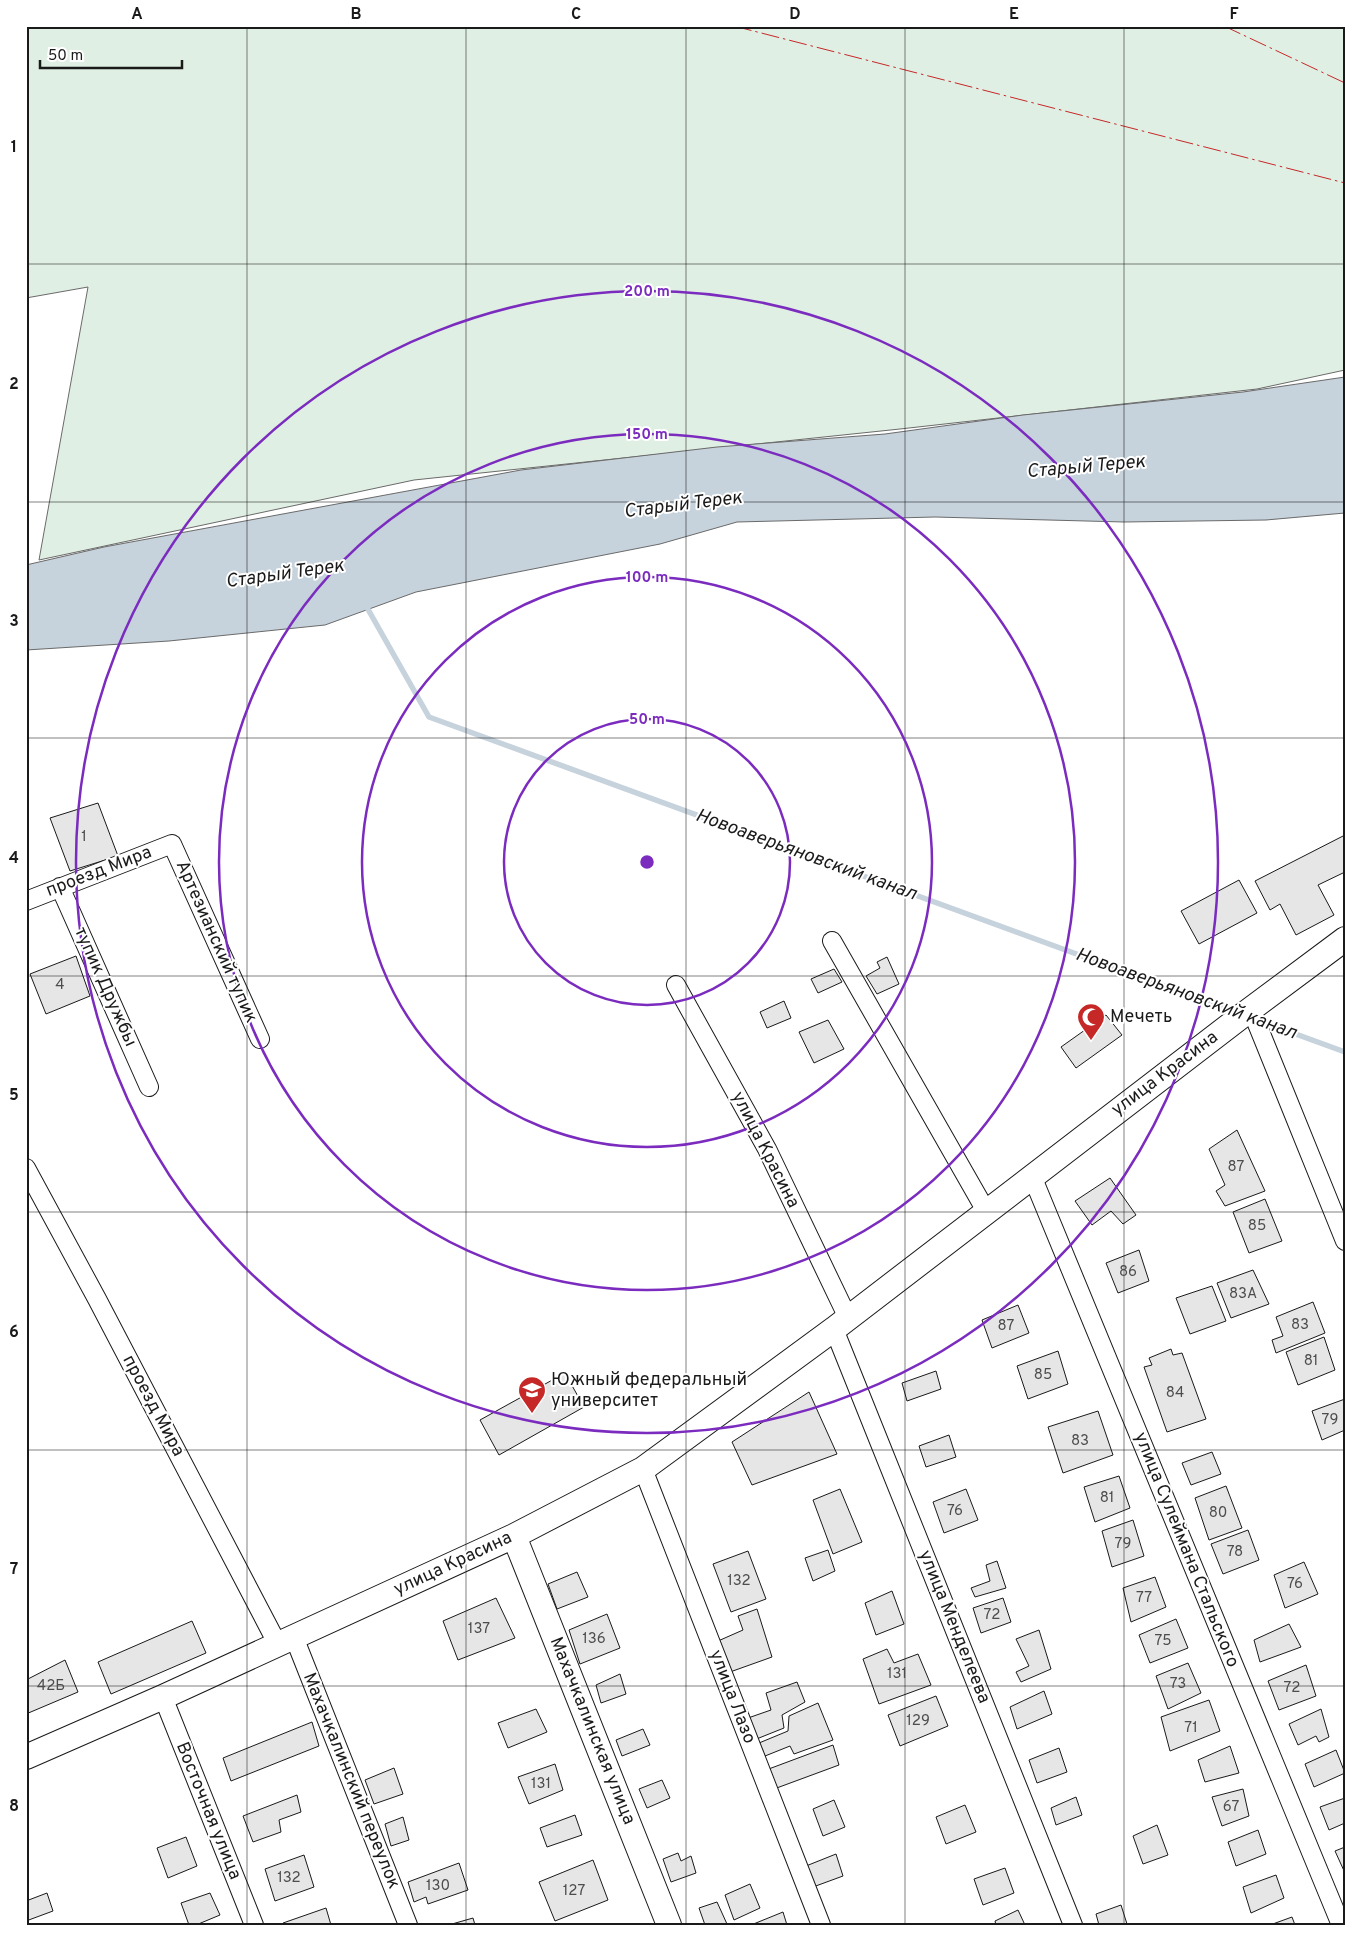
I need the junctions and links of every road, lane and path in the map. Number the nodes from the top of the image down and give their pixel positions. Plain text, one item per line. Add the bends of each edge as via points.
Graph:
1 (172, 844) joint
2 (60, 887) junction
3 (26, 901) edge
4 (1345, 939) edge
5 (832, 941) dead end
6 (676, 985) dead end
7 (1250, 1009) junction
8 (260, 1039) dead end
9 (149, 1087) dead end
10 (26, 1168) edge
11 (1032, 1176) junction
12 (986, 1211) junction
13 (1345, 1241) edge
14 (841, 1323) junction
15 (643, 1469) junction
16 (514, 1536) junction
17 (286, 1641) junction
18 (163, 1697) junction
19 (26, 1757) edge
20 (254, 1925) edge
21 (408, 1925) edge
22 (669, 1925) edge
23 (821, 1925) edge
24 (1073, 1925) edge
25 (1341, 1925) edge

1 - 2 street, проезд Мира
1 - 8 street, Артезианский тупик
2 - 3 street, проезд Мира
2 - 9 street, тупик Дружбы
4 - 7 street, улица Красина
5 - 12 street
6 - 14 street, улица Красина via 767,1149
7 - 11 street, улица Красина
7 - 13 street
10 - 17 street, проезд Мира
11 - 12 street, улица Красина
11 - 25 street, улица Сулеймана Стальского
12 - 14 street, улица Красина
14 - 15 street, улица Красина
14 - 24 street, улица Менделеева
15 - 16 street, улица Красина
15 - 23 street, улица Лазо
16 - 17 street, улица Красина
16 - 22 street, Махачкалинская улица
17 - 18 street, улица Красина
17 - 21 street, Махачкалинский переулок
18 - 19 street, улица Красина
18 - 20 street, Восточная улица

